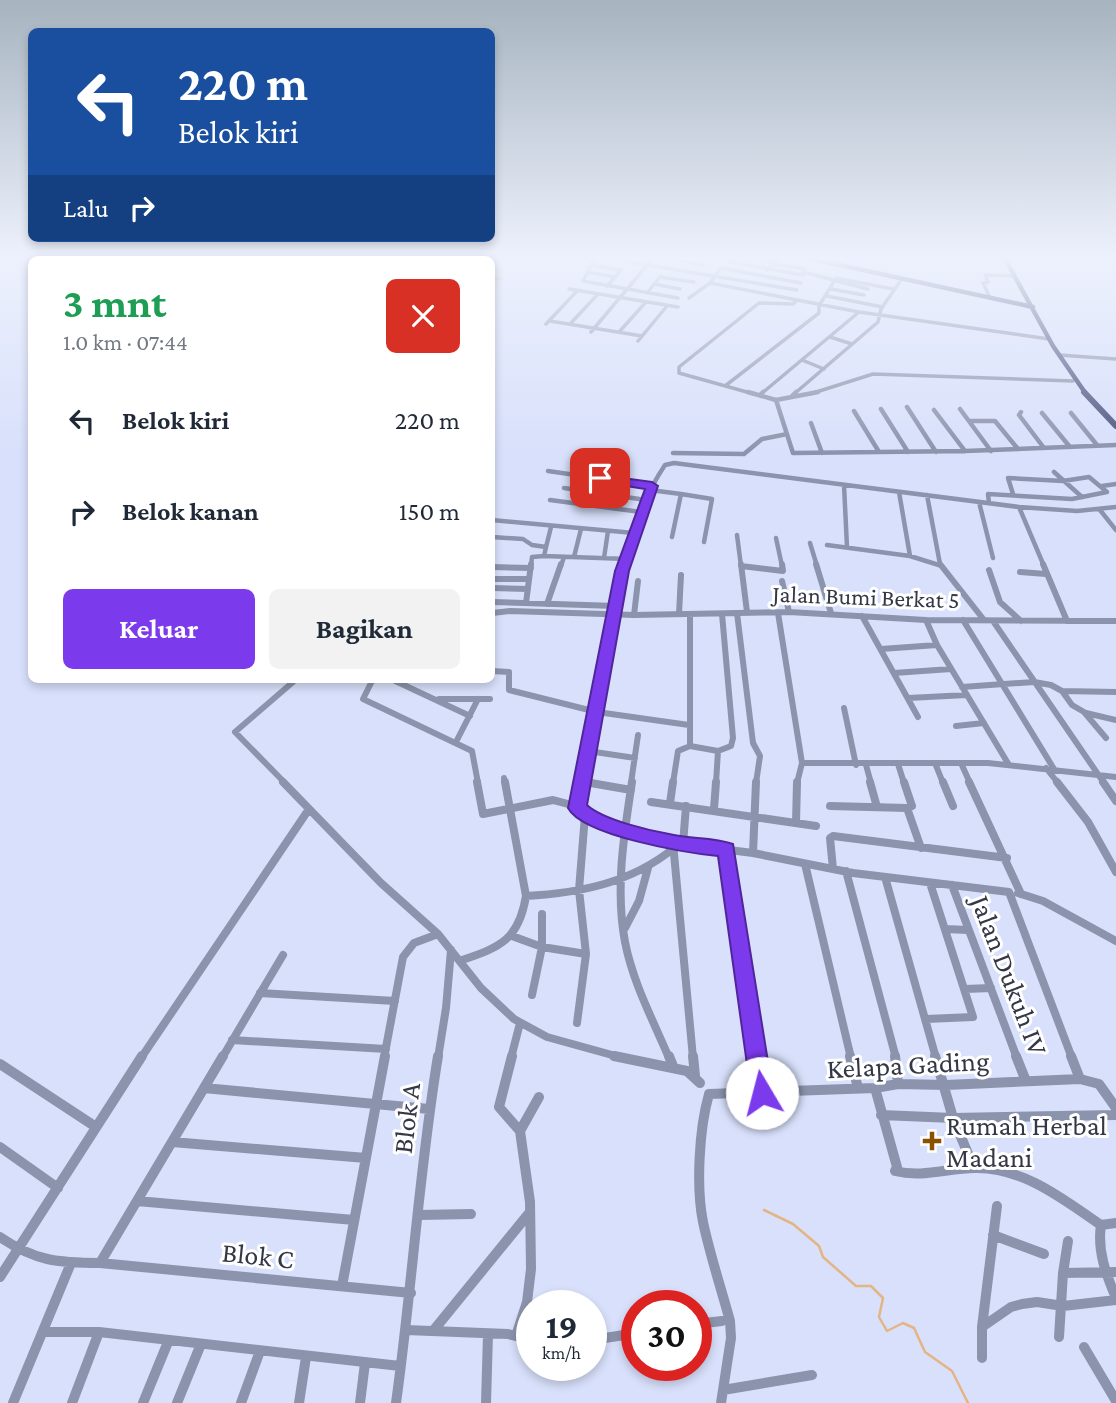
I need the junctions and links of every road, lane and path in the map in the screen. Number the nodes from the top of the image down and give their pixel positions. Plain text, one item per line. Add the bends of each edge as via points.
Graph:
1 (552, 322) edge
2 (599, 322) edge
3 (628, 322) edge
4 (653, 322) edge
5 (735, 322) edge
6 (807, 322) edge
7 (847, 322) edge
8 (877, 322) edge
9 (933, 322) edge
10 (1041, 322) edge
11 (570, 324) joint
12 (592, 330) junction
13 (619, 332) junction
14 (642, 336) junction
15 (830, 337) junction
16 (1049, 339) junction
17 (638, 341) dead end
18 (852, 344) junction
19 (1059, 355) junction
20 (1116, 359) edge
21 (802, 360) junction
22 (824, 369) junction
23 (1073, 381) junction
24 (725, 386) junction
25 (760, 395) junction
26 (788, 399) junction
27 (776, 400) junction
28 (907, 407) dead end
29 (881, 408) dead end
30 (960, 409) dead end
31 (934, 410) dead end
32 (854, 411) dead end
33 (1021, 412) dead end
34 (1042, 413) dead end
35 (1071, 413) dead end
36 (969, 421) junction
37 (811, 422) dead end
38 (1116, 426) edge
39 (787, 434) junction
40 (1116, 445) edge
41 (1097, 446) junction
42 (1070, 447) junction
43 (1044, 448) junction
44 (1018, 449) junction
45 (991, 450) junction
46 (965, 451) junction
47 (879, 452) junction
48 (908, 452) junction
49 (936, 452) junction
50 (673, 453) dead end
51 (822, 453) junction
52 (548, 471) dead end
53 (1054, 472) dead end
54 (1063, 481) junction
55 (1116, 484) edge
56 (844, 485) junction
57 (1102, 486) junction
58 (564, 488) dead end
59 (651, 488) junction
60 (899, 492) junction
61 (681, 494) junction
62 (927, 495) junction
63 (1013, 495) junction
64 (1082, 497) junction
65 (550, 500) dead end
66 (646, 500) junction
67 (979, 502) junction
68 (989, 503) junction
69 (1019, 507) junction
70 (1116, 507) edge
71 (1100, 510) junction
72 (641, 512) junction
73 (495, 520) edge
74 (551, 527) junction
75 (581, 529) junction
76 (1116, 530) edge
77 (608, 531) junction
78 (634, 533) junction
79 (737, 535) dead end
80 (495, 537) edge
81 (672, 537) dead end
82 (776, 538) dead end
83 (704, 542) dead end
84 (810, 543) dead end
85 (827, 545) dead end
86 (546, 547) junction
87 (847, 548) junction
88 (544, 556) junction
89 (910, 556) junction
90 (564, 557) junction
91 (574, 557) junction
92 (604, 558) junction
93 (993, 558) dead end
94 (627, 559) junction
95 (940, 564) junction
96 (741, 566) junction
97 (495, 567) edge
98 (531, 568) junction
99 (989, 570) dead end
100 (1020, 572) dead end
101 (1046, 574) junction
102 (681, 575) dead end
103 (495, 579) edge
104 (529, 579) junction
105 (782, 580) dead end
106 (638, 581) dead end
107 (495, 588) edge
108 (528, 589) junction
109 (495, 602) edge
110 (526, 604) junction
111 (547, 604) junction
112 (615, 610) junction
113 (747, 612) junction
114 (789, 612) junction
115 (495, 613) edge
116 (737, 613) junction
117 (778, 613) junction
118 (831, 613) junction
119 (679, 614) junction
120 (690, 614) junction
121 (722, 614) junction
122 (635, 615) junction
123 (862, 615) junction
124 (926, 620) junction
125 (963, 620) junction
126 (984, 620) junction
127 (993, 621) junction
128 (1021, 621) junction
129 (1067, 621) junction
130 (1116, 621) edge
131 (937, 645) junction
132 (881, 649) junction
133 (951, 669) junction
134 (495, 671) edge
135 (894, 673) junction
136 (1034, 682) junction
137 (292, 683) edge
138 (371, 683) edge
139 (400, 683) edge
140 (1000, 684) junction
141 (962, 687) junction
142 (1062, 691) junction
143 (1116, 692) edge
144 (967, 695) junction
145 (908, 698) junction
146 (437, 699) junction
147 (478, 699) junction
148 (490, 699) dead end
149 (844, 708) dead end
150 (597, 712) junction
151 (1084, 712) junction
152 (470, 716) junction
153 (918, 717) dead end
154 (1116, 720) edge
155 (984, 723) junction
156 (689, 725) junction
157 (956, 726) dead end
158 (638, 735) dead end
159 (1106, 738) dead end
160 (456, 742) junction
161 (690, 746) junction
162 (588, 751) junction
163 (718, 751) junction
164 (635, 758) junction
165 (802, 762) junction
166 (935, 763) junction
167 (961, 763) junction
168 (898, 764) junction
169 (856, 765) junction
170 (866, 765) junction
171 (1009, 765) junction
172 (1050, 768) junction
173 (1097, 774) junction
174 (504, 778) dead end
175 (1116, 778) edge
176 (582, 781) junction
177 (631, 790) junction
178 (1116, 801) edge
179 (651, 802) dead end
180 (670, 803) junction
181 (686, 806) junction
182 (830, 806) dead end
183 (953, 806) dead end
184 (877, 807) junction
185 (510, 808) junction
186 (577, 808) junction
187 (907, 808) junction
188 (309, 809) junction
189 (714, 809) junction
190 (585, 815) junction
191 (754, 818) junction
192 (796, 823) junction
193 (816, 826) dead end
194 (625, 830) junction
195 (677, 845) junction
196 (921, 848) junction
197 (726, 849) junction
198 (753, 853) junction
199 (1007, 859) junction
200 (805, 864) junction
201 (648, 868) junction
202 (832, 869) junction
203 (846, 871) junction
204 (1116, 872) edge
205 (885, 877) junction
206 (621, 878) junction
207 (930, 883) junction
208 (952, 885) junction
209 (579, 890) junction
210 (1009, 892) junction
211 (1021, 894) junction
212 (526, 896) junction
213 (542, 914) dead end
214 (945, 929) junction
215 (624, 930) junction
216 (968, 930) junction
217 (438, 934) junction
218 (512, 936) junction
219 (1116, 941) edge
220 (542, 947) junction
221 (452, 950) junction
222 (586, 954) junction
223 (283, 955) dead end
224 (462, 960) junction
225 (990, 988) junction
226 (965, 989) junction
227 (260, 993) junction
228 (531, 995) dead end
229 (395, 1001) junction
230 (926, 1019) junction
231 (520, 1023) junction
232 (577, 1023) dead end
233 (232, 1040) junction
234 (386, 1049) junction
235 (0, 1064) edge
236 (673, 1066) junction
237 (1080, 1079) junction
238 (1026, 1081) junction
239 (898, 1084) junction
240 (946, 1085) junction
241 (204, 1088) junction
242 (858, 1088) junction
243 (875, 1088) junction
244 (762, 1093) junction
245 (539, 1097) dead end
246 (376, 1102) junction
247 (1116, 1108) edge
248 (429, 1109) junction
249 (881, 1115) junction
250 (1116, 1115) edge
251 (953, 1118) junction
252 (96, 1127) junction
253 (520, 1130) junction
254 (172, 1142) junction
255 (0, 1147) edge
256 (366, 1158) junction
257 (974, 1168) junction
258 (58, 1188) junction
259 (137, 1201) junction
260 (997, 1206) dead end
261 (530, 1212) junction
262 (419, 1214) junction
263 (471, 1214) dead end
264 (354, 1220) junction
265 (1116, 1223) edge
266 (1101, 1225) junction
267 (993, 1235) junction
268 (0, 1237) edge
269 (1068, 1241) dead end
270 (18, 1250) junction
271 (1044, 1254) dead end
272 (71, 1263) junction
273 (100, 1263) junction
274 (1063, 1273) junction
275 (1111, 1273) edge
276 (0, 1277) edge
277 (342, 1286) junction
278 (528, 1290) edge
279 (411, 1293) junction
280 (1116, 1299) edge
281 (1063, 1306) junction
282 (722, 1321) dead end
283 (712, 1322) edge
284 (982, 1327) junction
285 (406, 1330) junction
286 (433, 1331) junction
287 (43, 1332) junction
288 (99, 1332) junction
289 (488, 1335) junction
290 (516, 1336) edge
291 (1059, 1337) dead end
292 (168, 1342) junction
293 (201, 1344) junction
294 (1084, 1346) dead end
295 (260, 1351) junction
296 (306, 1357) junction
297 (982, 1358) dead end
298 (365, 1363) junction
299 (400, 1366) junction
300 (812, 1375) dead end
301 (723, 1390) junction
302 (1116, 1401) edge
303 (13, 1403) edge
304 (72, 1403) edge
305 (142, 1403) edge
306 (178, 1403) edge
307 (241, 1403) edge
308 (299, 1403) edge
309 (360, 1403) edge
310 (396, 1403) edge
311 (486, 1403) edge
312 (721, 1403) edge

1 - 11 street
2 - 12 street
3 - 13 street
4 - 14 street
5 - 24 street via 678,372
6 - 24 street
7 - 15 street
8 - 18 street
9 - 16 street
10 - 16 main road
11 - 12 street
12 - 13 street
13 - 14 street
14 - 17 street
15 - 18 street
15 - 21 street
16 - 19 main road
18 - 22 street
19 - 20 street
19 - 23 main road
21 - 22 street
21 - 25 street
22 - 26 street
23 - 26 street via 873,373
23 - 38 main road
24 - 25 street
25 - 27 street
26 - 27 street
27 - 39 street
28 - 49 street
29 - 48 street
30 - 36 street
31 - 46 street
32 - 47 street
33 - 43 street
34 - 42 street
35 - 41 street
36 - 44 street via 995,421
36 - 45 street
37 - 51 street
39 - 50 street via 753,442 744,454
39 - 51 street via 793,453
40 - 41 street
41 - 42 street
42 - 43 street
43 - 44 street
44 - 45 street
45 - 46 street
46 - 49 street
47 - 48 street
47 - 51 street
48 - 49 street
52 - 59 street
53 - 54 street
54 - 57 street via 1089,477
54 - 63 street via 1008,478
54 - 64 street
55 - 57 street
56 - 59 street via 670,463
56 - 60 street
56 - 87 street
57 - 64 street via 1106,493
58 - 66 street
59 - 61 street
59 - 66 street
60 - 62 street
60 - 89 street
61 - 81 street
61 - 83 street via 712,499
62 - 67 street
62 - 95 street
63 - 64 street
63 - 68 street via 987,494
65 - 72 street
66 - 72 street
67 - 68 street
67 - 93 street
68 - 69 street
69 - 71 street
69 - 101 street
70 - 71 street
71 - 76 street
72 - 78 street
73 - 74 street
74 - 75 street
74 - 86 street
75 - 77 street
75 - 91 street
77 - 78 street
77 - 92 street
78 - 94 street
79 - 96 street
80 - 86 street via 523,539
82 - 96 street via 783,570
84 - 118 street
85 - 87 street
86 - 88 street
87 - 89 street
88 - 90 street
88 - 98 street via 532,557
89 - 95 street
90 - 91 street
90 - 111 street
91 - 92 street
92 - 94 street
94 - 112 street
95 - 126 street
96 - 113 street
97 - 98 street
98 - 104 street
99 - 128 street via 1000,602
100 - 101 street
101 - 129 street
102 - 119 street
103 - 104 street
104 - 108 street
105 - 114 street
106 - 122 street
107 - 108 street
108 - 110 street
109 - 110 street
110 - 111 street
111 - 112 street
112 - 115 street
112 - 122 street, Jalan Bumi Berkat 5
112 - 150 street
113 - 116 street, Jalan Bumi Berkat 5
113 - 117 street, Jalan Bumi Berkat 5
114 - 117 street, Jalan Bumi Berkat 5
114 - 118 street, Jalan Bumi Berkat 5
116 - 121 street, Jalan Bumi Berkat 5
116 - 191 street via 753,743 760,756
117 - 165 street
118 - 123 street, Jalan Bumi Berkat 5
119 - 120 street, Jalan Bumi Berkat 5
119 - 122 street, Jalan Bumi Berkat 5
120 - 121 street, Jalan Bumi Berkat 5
120 - 156 street
121 - 163 street via 733,738 731,746
123 - 124 street, Jalan Bumi Berkat 5
123 - 132 street
124 - 125 street, Jalan Bumi Berkat 5
124 - 131 street
125 - 126 street, Jalan Bumi Berkat 5
125 - 140 street
126 - 127 street, Jalan Bumi Berkat 5
127 - 128 street, Jalan Bumi Berkat 5
127 - 136 street
128 - 129 street, Jalan Bumi Berkat 5
129 - 130 street, Jalan Bumi Berkat 5
131 - 132 street
131 - 133 street
132 - 135 street
133 - 135 street
133 - 141 street
134 - 150 street via 509,672 509,690
135 - 145 street
136 - 140 street
136 - 142 street
136 - 173 street
137 - 188 street via 235,732
138 - 160 street via 363,699
139 - 146 street
140 - 141 street
140 - 172 street
141 - 144 street
142 - 143 street
142 - 151 street
144 - 145 street
144 - 155 street
145 - 153 street
146 - 147 street
146 - 152 street
147 - 148 street
147 - 152 street
149 - 169 street
150 - 156 street
150 - 162 street
151 - 154 street
151 - 159 street
152 - 160 street
155 - 157 street
155 - 171 street
156 - 161 street
158 - 164 street
160 - 185 street via 472,751 483,814
161 - 163 street
161 - 180 street via 676,756
162 - 164 street
162 - 176 street
163 - 189 street
164 - 177 street
165 - 169 street
165 - 192 street
166 - 167 street
166 - 168 street
166 - 183 street
167 - 171 street
167 - 199 street
168 - 170 street
168 - 187 street via 912,806
169 - 170 street
170 - 184 street
171 - 172 street
172 - 173 street
172 - 204 street
173 - 175 street
173 - 178 street
174 - 185 street
176 - 177 street
176 - 186 street
177 - 194 street
179 - 180 street
180 - 181 street
181 - 189 street
181 - 195 street
182 - 184 street
184 - 187 street
185 - 186 street via 548,800
185 - 212 street
186 - 190 street
187 - 196 street
188 - 217 street
188 - 252 street
189 - 191 street
190 - 194 street
190 - 209 street
191 - 192 street
191 - 198 street
192 - 193 street
194 - 195 street
194 - 206 street
195 - 197 street
195 - 201 street
195 - 236 street via 697,1080
196 - 199 street
196 - 202 street via 833,836
197 - 198 street
197 - 244 street
198 - 200 street
199 - 211 street
200 - 202 street
200 - 242 street
201 - 206 street
201 - 215 street via 639,901
202 - 203 street
203 - 205 street
203 - 239 street via 895,1051
205 - 207 street
205 - 230 street
206 - 209 street
206 - 215 street
207 - 208 street
207 - 214 street
208 - 210 street
208 - 216 street, Jalan Dukuh IV
209 - 212 street
209 - 222 street
210 - 211 street
210 - 237 street
211 - 219 street
212 - 218 street
213 - 220 street
214 - 216 street
214 - 226 street
215 - 236 street via 635,978
216 - 225 street, Jalan Dukuh IV
217 - 221 street
217 - 229 street via 408,948
218 - 220 street
218 - 224 street via 500,947
220 - 222 street
220 - 228 street
221 - 224 street
221 - 248 street, Blok A
222 - 232 street
223 - 227 street
224 - 231 street via 487,995
225 - 226 street
225 - 238 street, Jalan Dukuh IV
226 - 230 street via 973,1017
227 - 229 street
227 - 233 street
229 - 234 street
230 - 240 street
231 - 236 street via 547,1037 601,1053
231 - 253 street via 499,1107
233 - 234 street
233 - 241 street
234 - 246 street
235 - 252 street
237 - 238 street, Kelapa Gading
237 - 247 street via 1099,1084
238 - 240 street, Kelapa Gading
239 - 240 street, Kelapa Gading
239 - 243 street, Kelapa Gading
240 - 251 street
241 - 246 street
241 - 254 street
242 - 243 street, Kelapa Gading
242 - 244 street, Kelapa Gading
243 - 249 street
244 - 301 street, Kelapa Gading via 709,1094 704,1112 701,1206 730,1321
245 - 253 street
246 - 248 street
246 - 256 street
248 - 262 street, Blok A
249 - 251 street
249 - 257 street via 886,1120 895,1171
250 - 251 street
251 - 257 street
252 - 258 street
253 - 261 street
254 - 256 street
254 - 259 street
255 - 258 street
256 - 264 street
257 - 266 street via 1012,1174
258 - 270 street
259 - 264 street
259 - 273 street
260 - 267 street
261 - 278 street
261 - 286 street
262 - 263 street
262 - 279 street, Blok A
264 - 277 street
265 - 266 street
266 - 275 street via 1098,1237
267 - 271 street
267 - 284 street
268 - 270 street
269 - 274 street
270 - 272 street via 53,1264
270 - 276 street
272 - 273 street
272 - 287 street
273 - 277 street, Blok C
274 - 275 street
274 - 281 street
275 - 280 street
277 - 279 street, Blok C
279 - 285 street, Blok A
280 - 281 street
281 - 284 street via 1037,1302 1011,1307
281 - 291 street
282 - 283 street
284 - 297 street
285 - 286 street
285 - 299 street, Blok A
286 - 289 street
287 - 288 street
287 - 303 street
288 - 292 street
288 - 304 street
289 - 290 street
289 - 311 street
292 - 293 street
292 - 305 street
293 - 295 street
293 - 306 street
294 - 302 street
295 - 296 street
295 - 307 street
296 - 298 street
296 - 308 street
298 - 299 street
298 - 309 street
299 - 310 street, Blok A
300 - 301 street
301 - 312 street, Kelapa Gading

